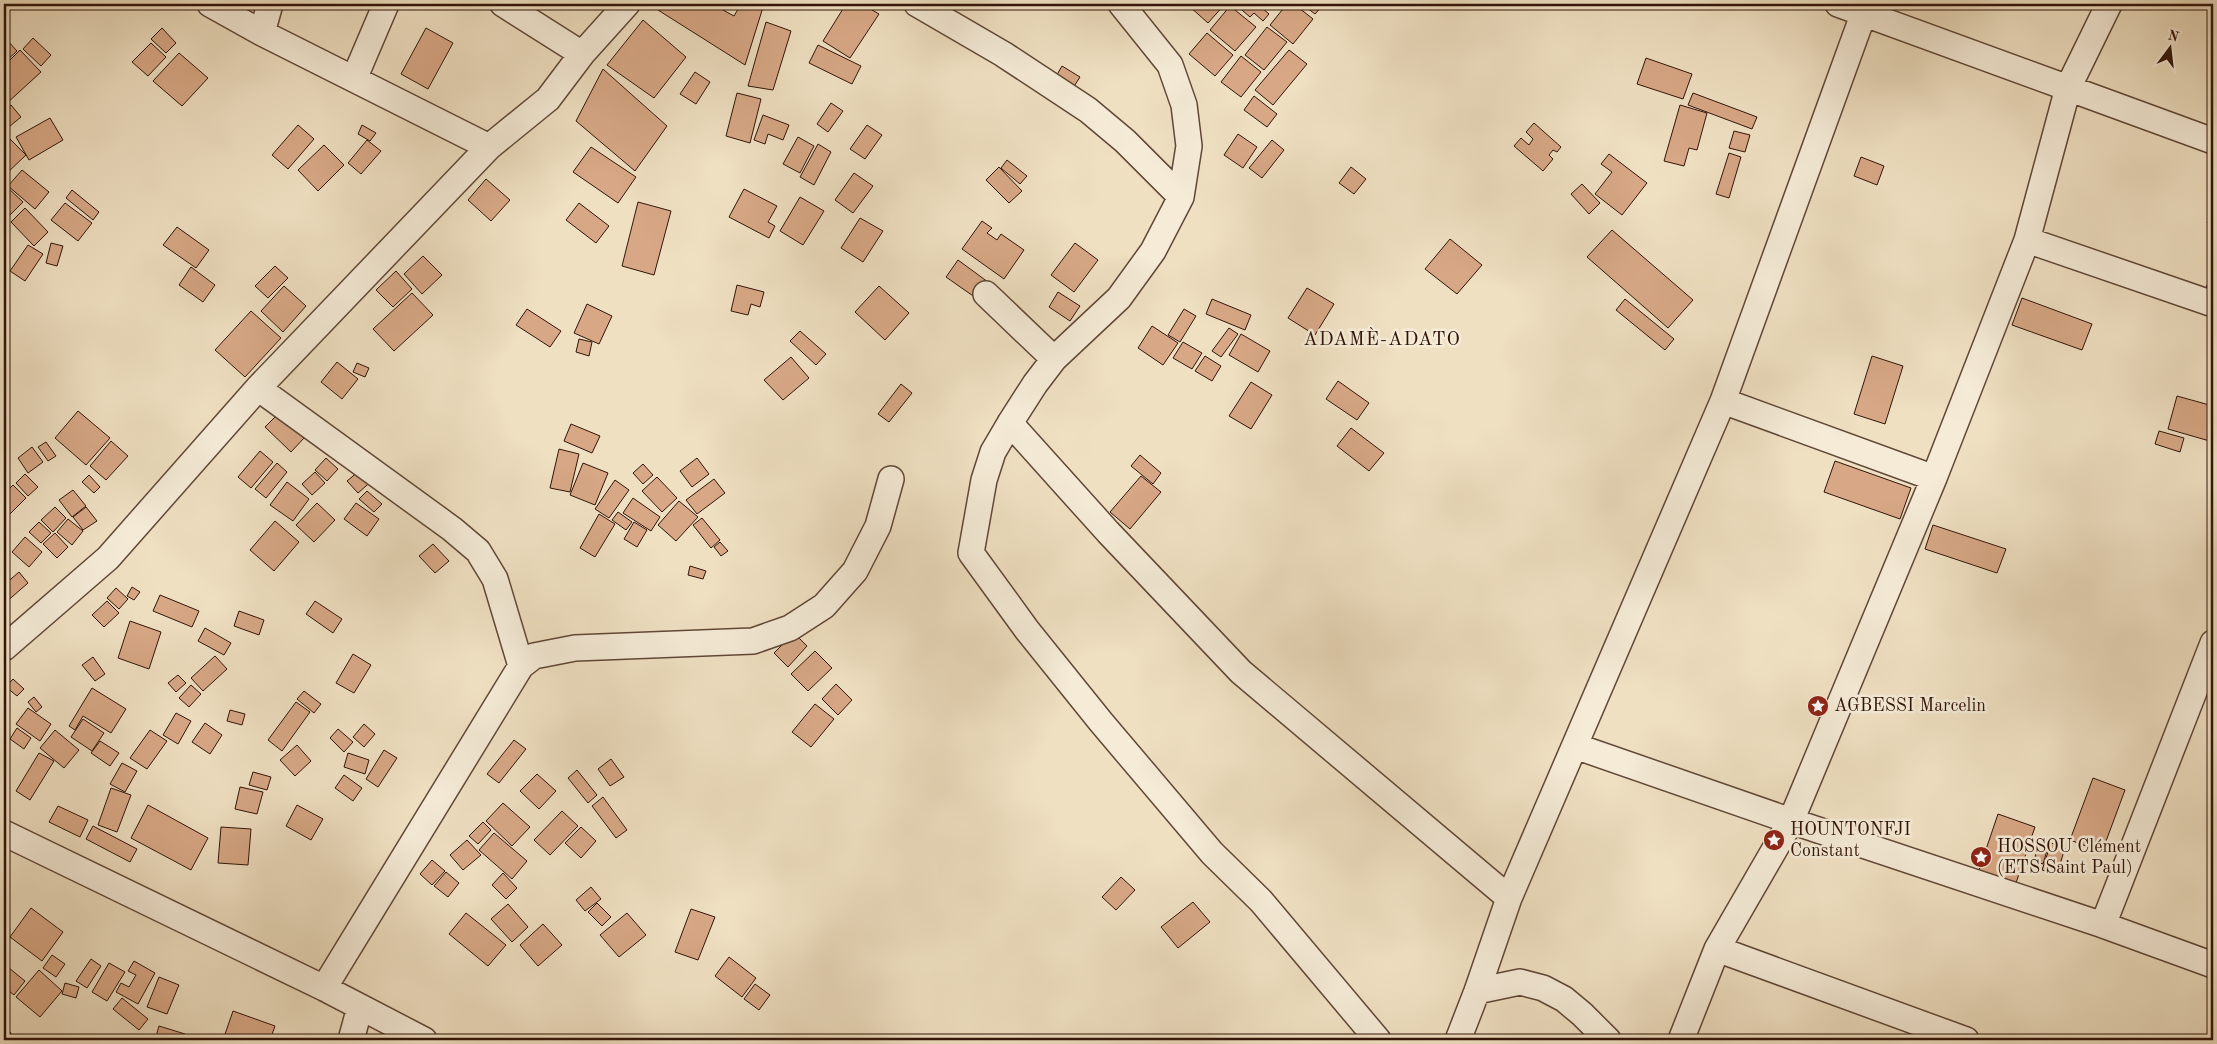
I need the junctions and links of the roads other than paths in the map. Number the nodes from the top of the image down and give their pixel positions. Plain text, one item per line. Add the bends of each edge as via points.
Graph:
1 (210, 4) edge
2 (270, 4) edge
3 (386, 4) edge
4 (503, 4) edge
5 (627, 4) edge
6 (917, 4) edge
7 (1121, 4) edge
8 (1838, 4) edge
9 (2109, 4) edge
10 (1865, 9) edge
11 (262, 33) junction
12 (582, 54) junction
13 (354, 79) junction
14 (2068, 88) junction
15 (2213, 141) edge
16 (489, 147) junction
17 (1181, 197) junction
18 (2028, 240) junction
19 (986, 294) dead end
20 (2213, 304) edge
21 (1054, 359) junction
22 (258, 388) junction
23 (1722, 401) junction
24 (1010, 423) junction
25 (891, 478) dead end
26 (1934, 478) junction
27 (2213, 643) edge
28 (4, 648) edge
29 (521, 666) junction
30 (1575, 746) junction
31 (1791, 821) junction
32 (4, 833) edge
33 (1509, 898) junction
34 (2103, 925) junction
35 (1717, 949) junction
36 (2213, 965) edge
37 (324, 988) junction
38 (1477, 991) junction
39 (360, 1007) junction
40 (351, 1040) edge
41 (424, 1040) edge
42 (1378, 1040) edge
43 (1458, 1040) edge
44 (1608, 1040) edge
45 (1681, 1040) edge
46 (1966, 1040) edge

1 - 11 street
2 - 11 street
3 - 13 street
4 - 12 street
5 - 12 street
6 - 17 street via 1003,54 1088,110 1125,141
7 - 17 street via 1170,65 1184,105 1189,146
8 - 10 street
9 - 14 street
10 - 14 street
10 - 23 street
11 - 13 street
12 - 16 street via 548,99
13 - 16 street
14 - 15 street
14 - 18 street
16 - 22 street
17 - 21 street via 1153,250 1119,298
18 - 20 street
18 - 26 street
19 - 21 street
21 - 24 street
22 - 28 street via 108,558
22 - 29 street via 478,551 495,579
23 - 26 street
23 - 30 street
24 - 33 street via 1241,672
24 - 42 street via 993,452 984,480 971,553 1027,630 1101,722 1212,853 1261,901
25 - 29 street via 878,526 855,571 824,606 790,628 753,641 575,648 534,656
26 - 31 street
27 - 34 street
29 - 37 street
30 - 31 street
30 - 33 street
31 - 34 street
31 - 35 street
32 - 37 street
33 - 38 street
34 - 36 street
35 - 45 street
35 - 46 street
37 - 39 street
38 - 43 street
38 - 44 street via 1520,982 1543,988 1564,999
39 - 40 street
39 - 41 street

